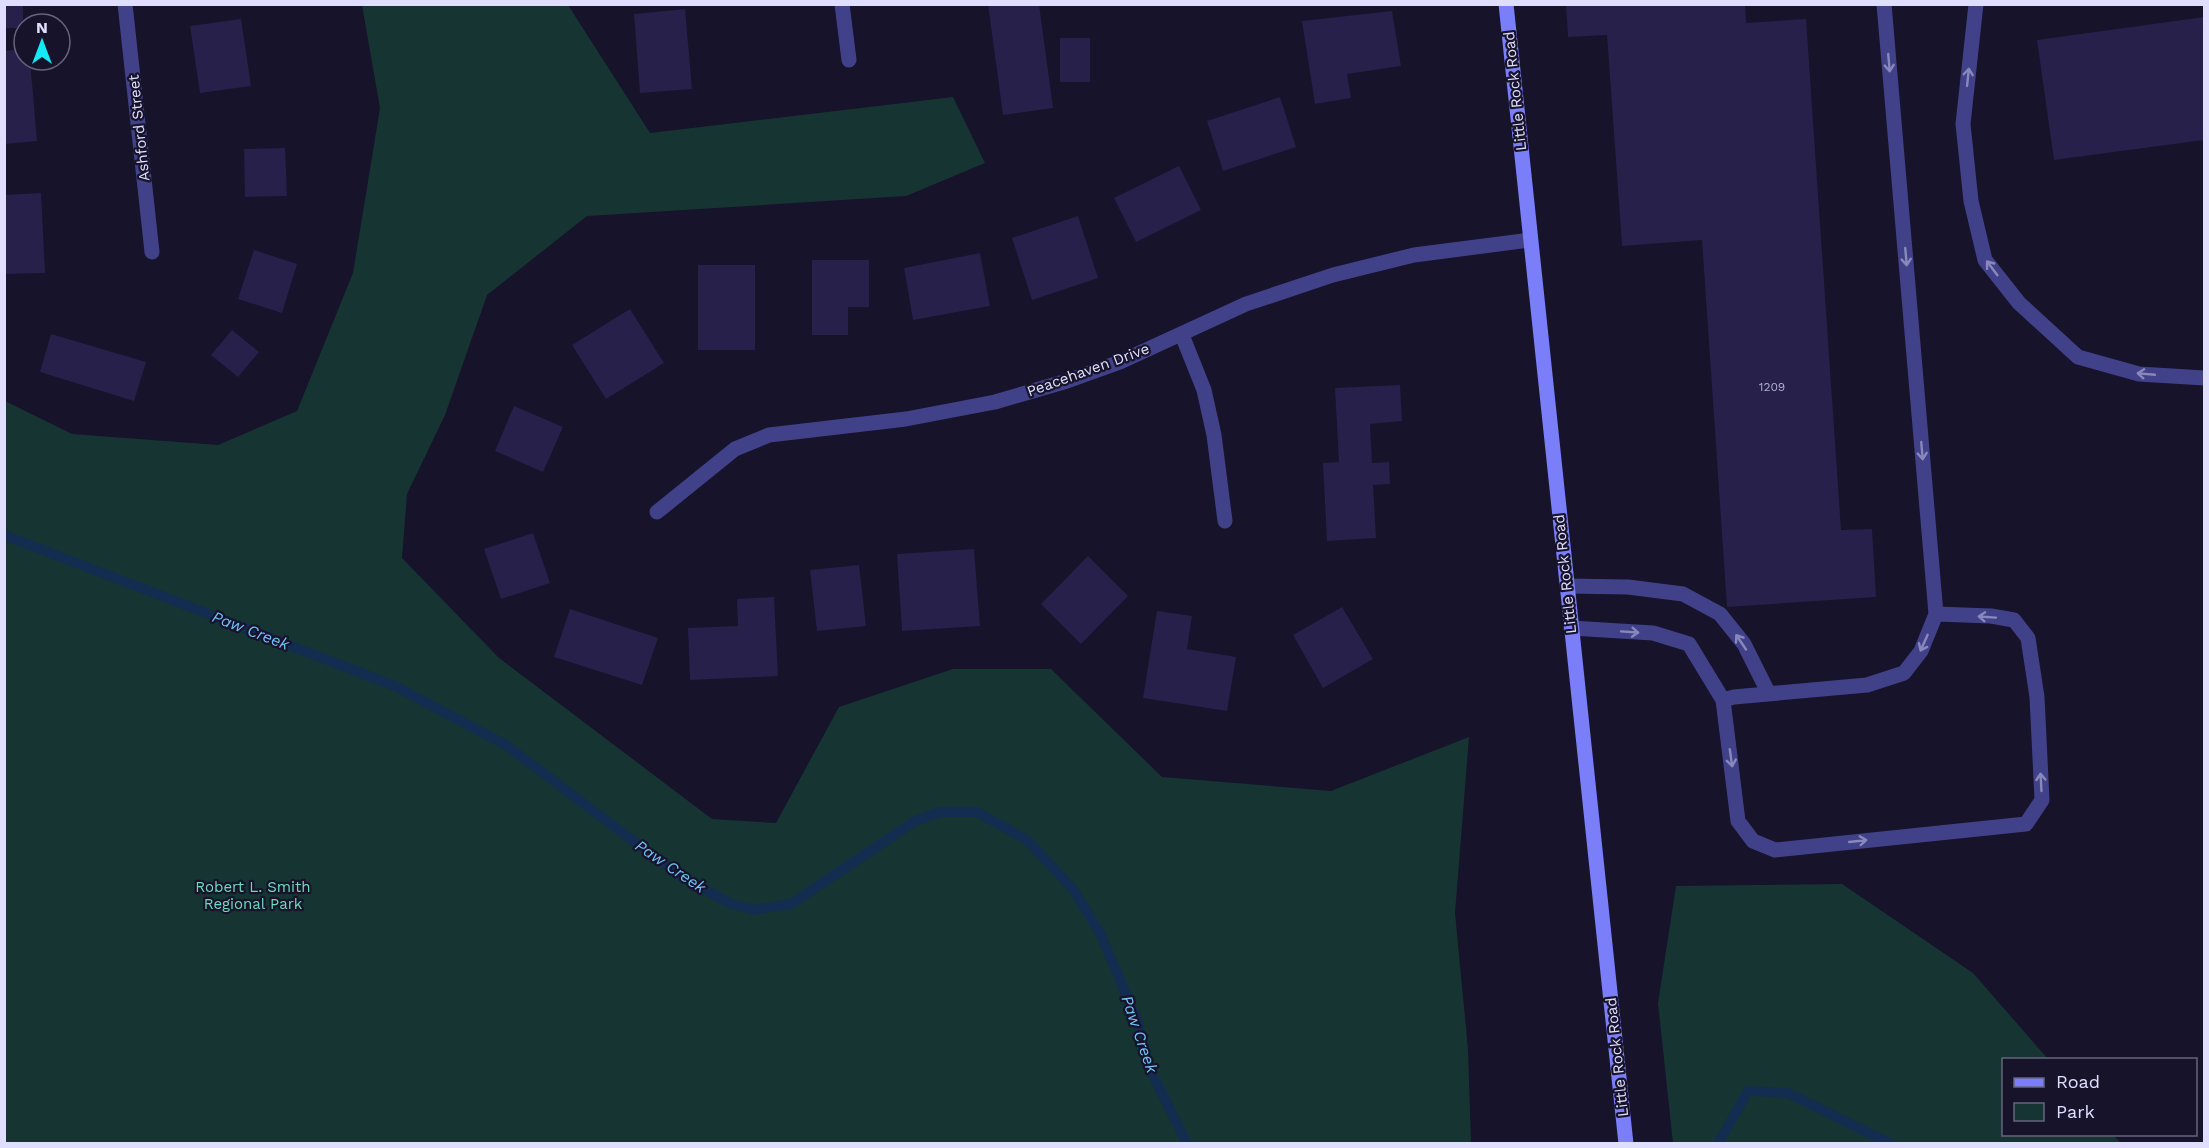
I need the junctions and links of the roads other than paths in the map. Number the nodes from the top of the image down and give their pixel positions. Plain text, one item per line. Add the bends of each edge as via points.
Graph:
1 (126, 4) edge
2 (842, 4) edge
3 (1506, 4) edge
4 (1884, 4) edge
5 (1976, 4) edge
6 (849, 60) dead end
7 (1530, 240) junction
8 (152, 252) dead end
9 (1182, 335) junction
10 (2205, 378) edge
11 (657, 512) dead end
12 (1225, 521) dead end
13 (1567, 586) junction
14 (1936, 614) junction
15 (1571, 628) junction
16 (1769, 694) junction
17 (1723, 700) junction
18 (1626, 1143) edge

1 - 8 street, Ashford Street
2 - 6 street
3 - 7 main road, Little Rock Road
4 -> 14 street
10 -> 5 street via 2139,374 2078,357 2019,303 1985,260 1971,201 1963,124
7 - 9 street, Peacehaven Drive via 1414,255 1333,275 1246,304
7 - 13 main road, Little Rock Road
9 - 11 street, Peacehaven Drive via 1120,362 995,402 906,419 769,435 735,449
9 - 12 street via 1204,390
13 - 15 main road, Little Rock Road
16 -> 13 street via 1744,644 1720,614 1683,594 1628,587
14 -> 16 street via 1921,651 1904,673 1867,685
17 -> 14 street via 1738,820 1753,841 1775,850 2026,824 2042,800 2037,697 2028,638 2014,620
15 -> 17 street via 1653,633 1689,644
15 - 18 main road, Little Rock Road
16 - 17 street

